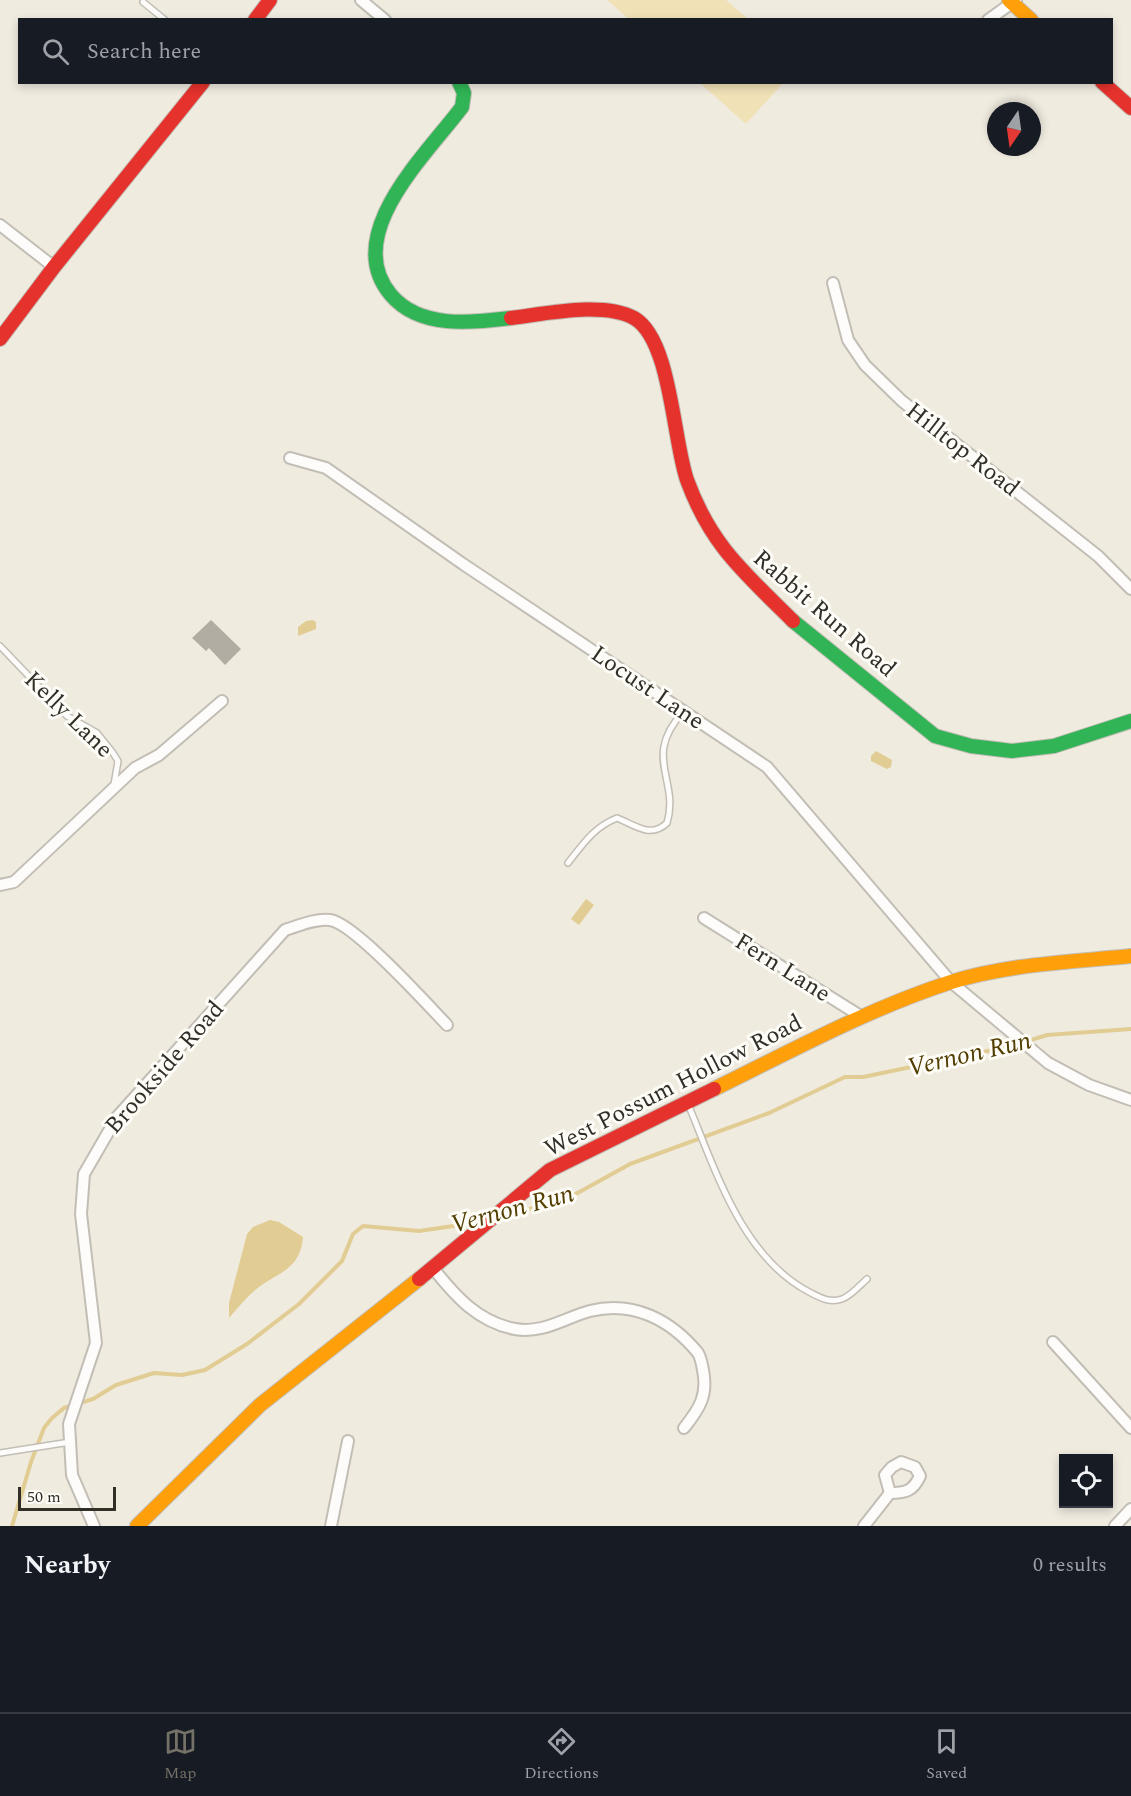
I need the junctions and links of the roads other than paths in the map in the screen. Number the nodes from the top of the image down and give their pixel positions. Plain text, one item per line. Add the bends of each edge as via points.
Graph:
1 (270, 0) edge
2 (361, 0) edge
3 (1013, 1) edge
4 (143, 2) dead end
5 (163, 18) edge
6 (256, 18) edge
7 (384, 18) edge
8 (991, 18) edge
9 (1029, 18) edge
10 (201, 84) edge
11 (460, 84) edge
12 (1104, 84) edge
13 (1131, 108) edge
14 (0, 225) edge
15 (54, 267) junction
16 (834, 283) dead end
17 (0, 339) edge
18 (290, 458) dead end
19 (1131, 589) edge
20 (0, 646) edge
21 (222, 700) dead end
22 (684, 711) junction
23 (1131, 722) edge
24 (113, 789) junction
25 (568, 863) dead end
26 (0, 885) edge
27 (704, 918) dead end
28 (1131, 956) edge
29 (951, 982) junction
30 (862, 1017) junction
31 (447, 1025) dead end
32 (1131, 1100) edge
33 (687, 1102) junction
34 (433, 1268) junction
35 (867, 1279) dead end
36 (1053, 1342) dead end
37 (1130, 1427) edge
38 (684, 1428) dead end
39 (348, 1441) dead end
40 (70, 1442) junction
41 (0, 1453) edge
42 (890, 1492) dead end
43 (1131, 1509) edge
44 (94, 1526) edge
45 (137, 1526) edge
46 (331, 1526) edge
47 (864, 1526) edge
48 (1115, 1526) edge

1 - 6 street
2 - 7 street
3 - 8 street
3 - 9 street
4 - 5 lane
10 - 15 street
11 - 23 street, Rabbit Run Road via 464,93 462,107 393,200 375,238 373,260 389,297 405,310 456,323 602,310 639,321 654,337 660,355 686,477 703,520 725,553 794,622 935,736 1012,751 1054,746
12 - 13 street
14 - 15 street
15 - 17 street
16 - 19 street, Hilltop Road via 848,340 866,365 902,401 1098,556
18 - 22 street, Locust Lane via 326,468
20 - 24 lane, Kelly Lane via 67,716 97,733 113,753 118,771
21 - 24 street
22 - 25 lane via 667,731 663,745 669,805 666,823 645,831 617,818 593,831
22 - 29 street, Locust Lane via 767,767
24 - 26 street via 14,882
27 - 30 street, Fern Lane
28 - 29 street, West Possum Hollow Road via 1001,970
29 - 30 street, West Possum Hollow Road
29 - 32 street, Locust Lane via 1048,1063 1089,1085
30 - 33 street, West Possum Hollow Road
31 - 40 street, Brookside Road via 356,934 331,920 285,930 117,1117 84,1174 81,1214 96,1342 69,1424
33 - 34 street, West Possum Hollow Road via 550,1170
33 - 35 lane via 747,1232 795,1285 825,1300 844,1299
34 - 38 street via 458,1300 484,1318 516,1329 550,1327 589,1311 617,1307 643,1312 674,1327 700,1356 706,1383 701,1407
34 - 45 street, West Possum Hollow Road via 260,1405
36 - 37 street
39 - 46 street
40 - 41 lane
40 - 44 street, Brookside Road via 72,1475
42 - 47 street
43 - 48 street

